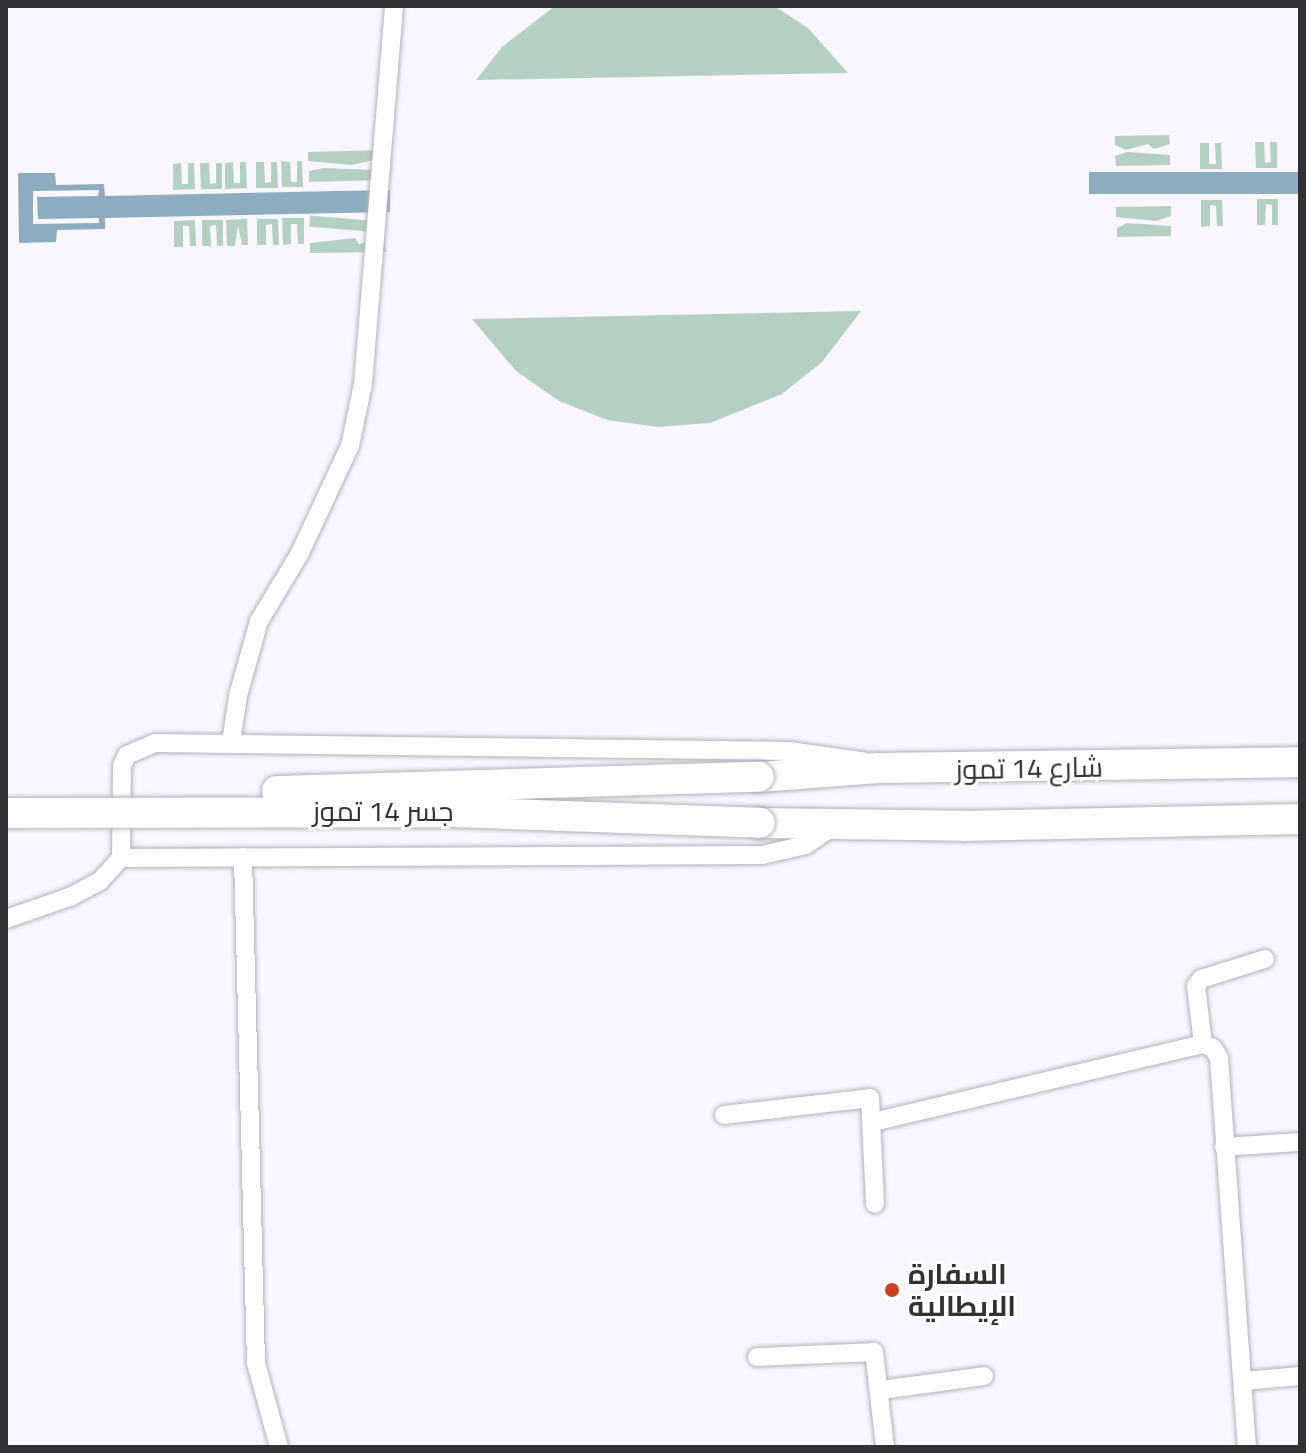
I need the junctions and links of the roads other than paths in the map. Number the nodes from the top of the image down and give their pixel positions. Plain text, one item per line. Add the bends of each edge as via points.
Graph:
1 (394, 6) edge
2 (231, 742) junction
3 (1300, 762) edge
4 (879, 768) junction
5 (759, 777) joint
6 (6, 793) edge
7 (6, 813) edge
8 (1300, 819) edge
9 (760, 823) joint
10 (833, 826) junction
11 (243, 857) junction
12 (121, 858) junction
13 (6, 919) edge
14 (1265, 959) dead end
15 (1203, 1044) junction
16 (724, 1115) dead end
17 (873, 1122) junction
18 (1300, 1142) edge
19 (1224, 1147) junction
20 (875, 1204) dead end
21 (757, 1357) dead end
22 (984, 1376) dead end
23 (1300, 1376) edge
24 (1244, 1381) junction
25 (881, 1390) junction
26 (279, 1447) edge
27 (885, 1447) edge
28 (1247, 1447) edge

1 - 2 street via 363,384 350,446 300,553 259,621
2 - 4 street via 789,751 857,759
2 - 12 street via 155,743 127,755 122,766
3 - 4 main road, شارع 14 تموز
4 - 5 main road, شارع 14 تموز
5 - 6 main road, جسر 14 تموز, bridge
7 - 9 main road, جسر 14 تموز, bridge via 497,812
8 - 10 main road, شارع 14 تموز
9 - 10 main road, شارع 14 تموز
10 - 11 street via 806,845 762,855
11 - 12 street
11 - 26 street via 256,1363
12 - 13 street via 100,881 70,897
14 - 15 street via 1201,979 1196,986
15 - 17 street
15 - 19 street via 1219,1058
16 - 17 street via 863,1097 870,1098
17 - 20 street
18 - 19 street
19 - 24 street
21 - 25 street via 874,1352
22 - 25 street
23 - 24 street
24 - 28 street
25 - 27 street

